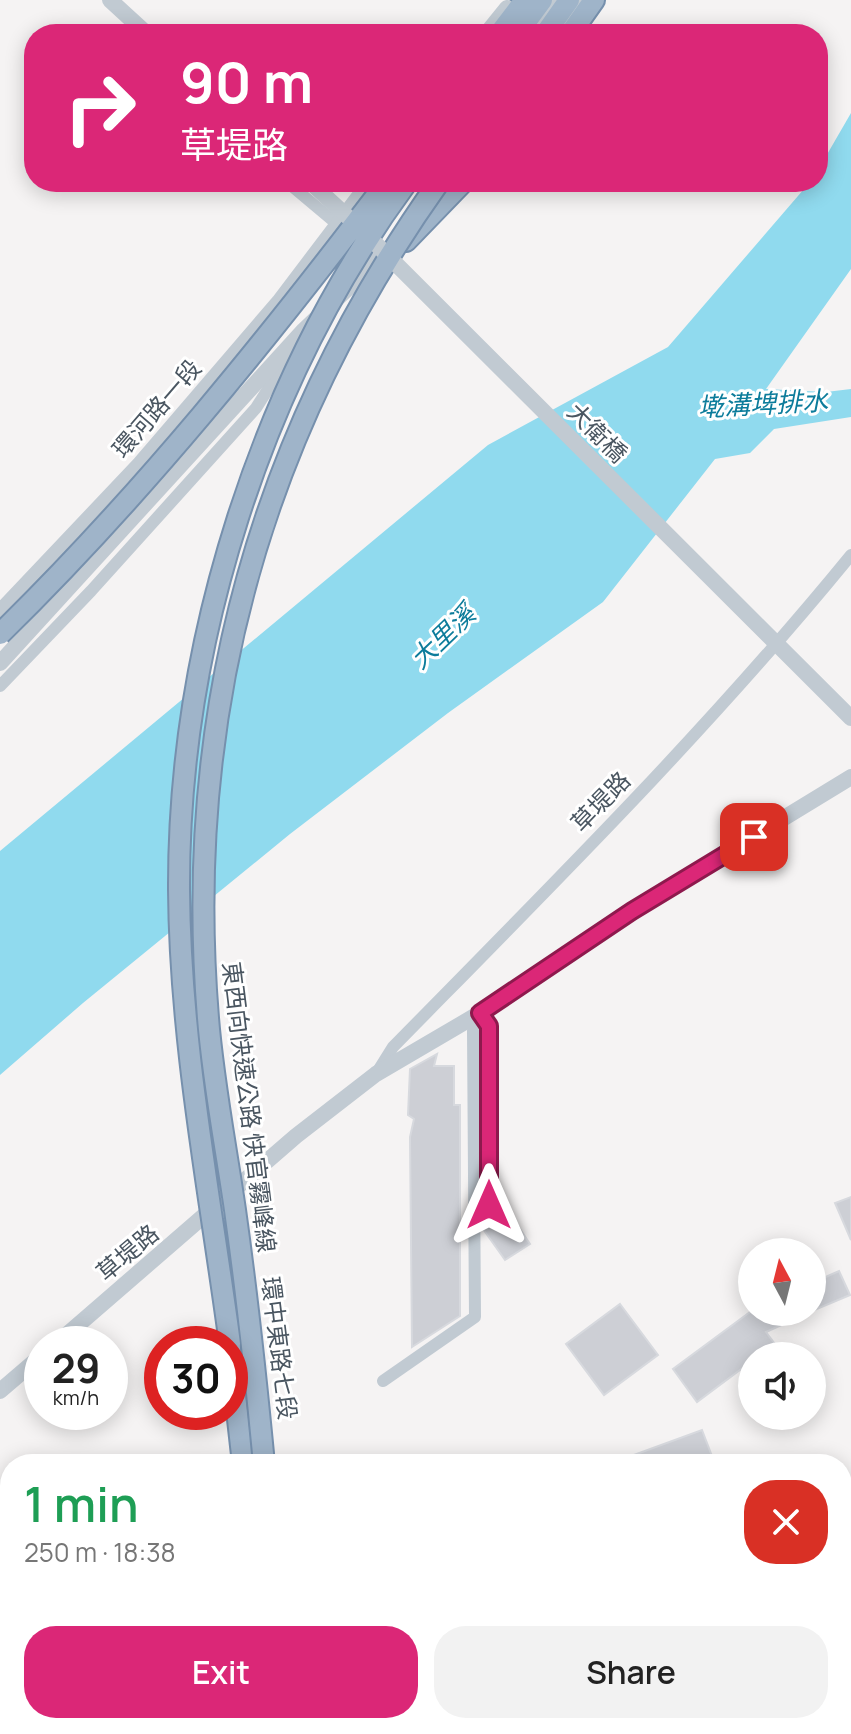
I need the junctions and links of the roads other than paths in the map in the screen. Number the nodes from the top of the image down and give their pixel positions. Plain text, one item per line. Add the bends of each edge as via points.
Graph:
1 (110, 0) edge
2 (513, 0) edge
3 (525, 0) edge
4 (542, 0) edge
5 (553, 0) edge
6 (569, 0) edge
7 (582, 0) edge
8 (594, 0) edge
9 (136, 24) edge
10 (494, 24) edge
11 (507, 24) edge
12 (524, 24) edge
13 (537, 24) edge
14 (552, 24) edge
15 (564, 24) edge
16 (577, 24) edge
17 (299, 192) edge
18 (321, 192) edge
19 (362, 192) edge
20 (379, 192) edge
21 (400, 192) edge
22 (423, 192) edge
23 (432, 192) edge
24 (441, 192) edge
25 (454, 192) edge
26 (337, 224) junction
27 (374, 265) junction
28 (304, 330) junction
29 (851, 555) edge
30 (0, 612) edge
31 (0, 634) edge
32 (0, 663) edge
33 (0, 686) edge
34 (851, 718) edge
35 (851, 777) edge
36 (480, 1013) junction
37 (376, 1074) junction
38 (235, 1190) junction
39 (489, 1205) dead end
40 (209, 1214) junction
41 (77, 1326) edge
42 (225, 1326) edge
43 (226, 1326) edge
44 (24, 1370) edge
45 (383, 1381) dead end
46 (0, 1391) edge
47 (237, 1430) edge
48 (237, 1430) edge
49 (240, 1454) edge
50 (240, 1454) edge
51 (265, 1454) edge
52 (265, 1454) edge

1 - 9 street
2 - 10 street
3 - 11 highway
4 - 12 highway
5 - 13 street
6 - 14 highway
7 - 15 street
8 - 16 highway
17 - 26 street
18 - 34 street, 大衛橋, bridge
19 - 26 street
20 - 31 highway, bridge via 151,475
21 - 43 highway, 東西向快速公路 快官霧峰線, bridge via 319,321 280,405 216,592 183,771 179,891 187,1025
22 - 27 street
23 - 51 highway, 東西向快速公路 快官霧峰線, bridge via 340,338 279,475 239,600 210,772 202,888 208,1020
24 - 27 street
25 - 27 highway, bridge via 414,234
26 - 30 street, 環河路一段 via 279,302 140,464
27 - 28 street
28 - 32 street
28 - 33 street via 256,408
29 - 37 street, 草堤路 via 714,716 393,1047
35 - 36 street, 草堤路 via 632,911
36 - 37 street, 草堤路
36 - 39 street via 489,1026
36 - 45 street via 473,1031 475,1317
37 - 38 street, 草堤路
38 - 40 street, 草堤路
38 - 52 street, 環中東路七段
40 - 41 street, 草堤路
40 - 42 street
44 - 46 street
47 - 49 highway, 東西向快速公路 快官霧峰線
48 - 50 street

